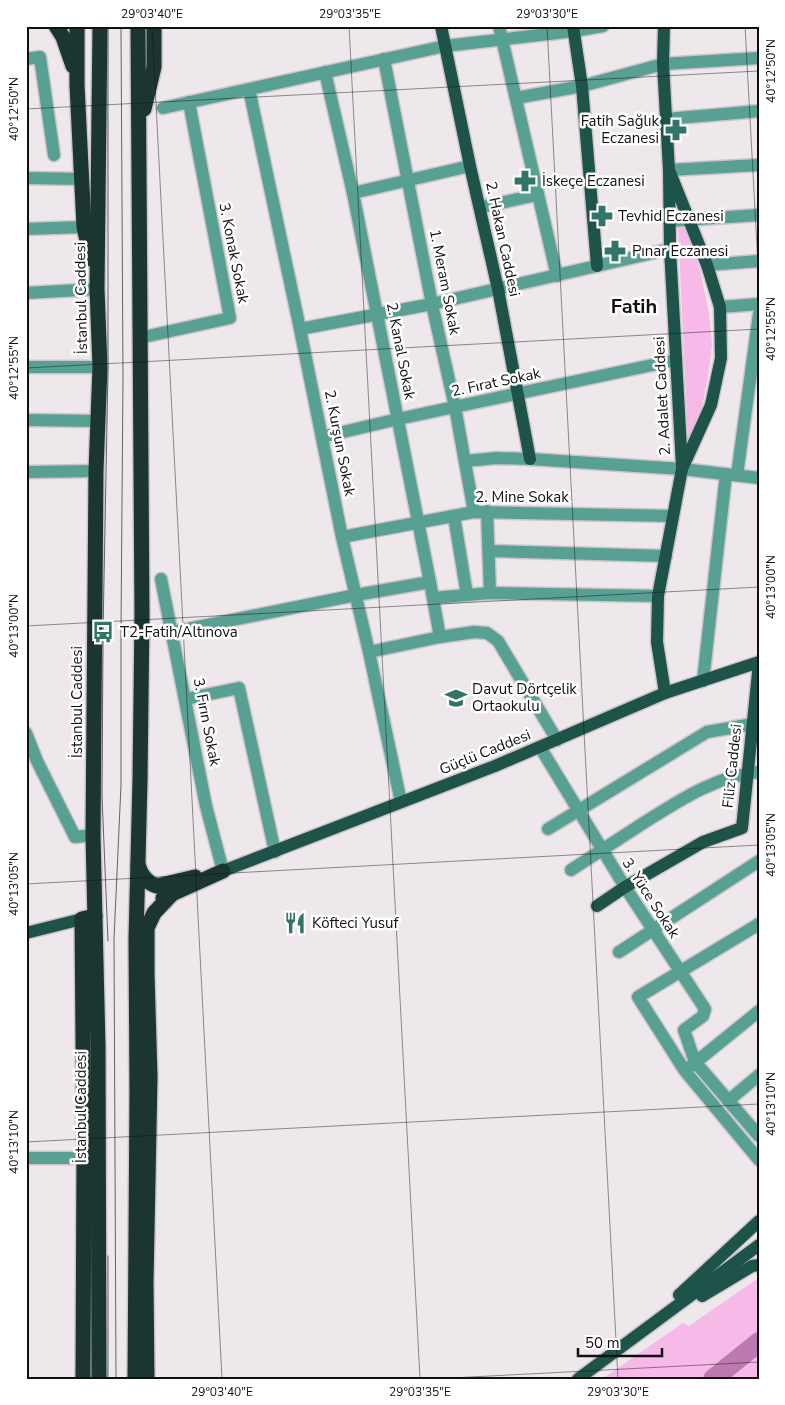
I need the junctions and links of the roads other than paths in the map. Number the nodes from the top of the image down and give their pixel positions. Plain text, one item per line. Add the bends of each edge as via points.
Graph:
1 (56, 26) edge
2 (77, 26) edge
3 (100, 26) edge
4 (138, 26) edge
5 (154, 26) edge
6 (164, 26) edge
7 (441, 26) edge
8 (499, 26) edge
9 (603, 26) edge
10 (664, 26) edge
11 (573, 29) edge
12 (501, 40) junction
13 (445, 46) junction
14 (26, 58) edge
15 (759, 58) edge
16 (384, 59) junction
17 (663, 64) junction
18 (154, 67) junction
19 (325, 72) junction
20 (78, 85) junction
21 (582, 86) junction
22 (248, 89) junction
23 (516, 98) junction
24 (189, 102) junction
25 (163, 108) dead end
26 (759, 111) edge
27 (666, 118) junction
28 (138, 130) junction
29 (54, 155) dead end
30 (759, 165) edge
31 (470, 166) junction
32 (669, 170) junction
33 (26, 178) edge
34 (82, 179) junction
35 (408, 181) junction
36 (353, 193) junction
37 (537, 195) junction
38 (480, 207) junction
39 (759, 215) edge
40 (690, 220) junction
41 (669, 221) junction
42 (84, 227) junction
43 (26, 229) edge
44 (670, 249) junction
45 (759, 260) edge
46 (707, 265) junction
47 (597, 266) junction
48 (557, 276) junction
49 (97, 289) junction
50 (498, 289) junction
51 (26, 292) edge
52 (432, 304) junction
53 (759, 304) edge
54 (720, 307) junction
55 (759, 314) edge
56 (377, 315) junction
57 (300, 329) junction
58 (139, 338) junction
59 (676, 360) junction
60 (26, 367) edge
61 (100, 367) junction
62 (519, 394) junction
63 (455, 407) junction
64 (398, 419) junction
65 (26, 420) edge
66 (98, 422) junction
67 (322, 437) junction
68 (530, 459) junction
69 (465, 461) junction
70 (682, 469) junction
71 (96, 471) junction
72 (26, 472) edge
73 (732, 474) junction
74 (759, 478) edge
75 (480, 511) junction
76 (454, 516) junction
77 (673, 516) junction
78 (418, 523) junction
79 (342, 537) junction
80 (489, 551) junction
81 (666, 556) junction
82 (161, 579) dead end
83 (430, 582) junction
84 (490, 593) junction
85 (467, 595) junction
86 (356, 596) junction
87 (658, 596) junction
88 (434, 598) junction
89 (173, 632) junction
90 (440, 637) junction
91 (369, 652) junction
92 (759, 663) edge
93 (703, 681) junction
94 (665, 693) junction
95 (186, 699) junction
96 (756, 724) edge
97 (26, 733) edge
98 (558, 740) junction
99 (540, 747) junction
100 (32, 762) edge
101 (753, 772) edge
102 (401, 802) junction
103 (578, 811) junction
104 (548, 829) dead end
105 (93, 835) junction
106 (602, 850) junction
107 (275, 852) junction
108 (759, 861) edge
109 (138, 865) junction
110 (571, 870) dead end
111 (223, 871) junction
112 (625, 887) junction
113 (172, 894) junction
114 (597, 906) dead end
115 (91, 921) junction
116 (759, 924) edge
117 (652, 931) junction
118 (136, 932) junction
119 (26, 933) edge
120 (619, 952) dead end
121 (680, 972) junction
122 (759, 1011) edge
123 (695, 1062) junction
124 (685, 1071) junction
125 (759, 1075) edge
126 (728, 1101) junction
127 (759, 1136) edge
128 (26, 1158) edge
129 (84, 1158) junction
130 (759, 1160) edge
131 (759, 1221) edge
132 (759, 1245) edge
133 (759, 1265) edge
134 (642, 1331) junction
135 (83, 1379) edge
136 (99, 1379) edge
137 (136, 1379) edge
138 (147, 1379) edge
139 (578, 1379) edge

1 - 20 highway via 63,37
2 - 20 highway
3 - 49 highway, İstanbul Caddesi
4 - 28 highway
5 - 18 highway
6 - 18 highway
7 - 13 main road, 2. Hakan Caddesi
8 - 12 street
9 - 11 street
10 - 17 main road, 2. Adalet Caddesi
11 - 12 street
11 - 21 main road
12 - 13 street
12 - 23 street
13 - 16 street
13 - 31 main road, 2. Hakan Caddesi
14 - 29 street via 40,57
15 - 17 street
16 - 19 street
16 - 35 street, 1. Meram Sokak
17 - 21 street
17 - 27 main road, 2. Adalet Caddesi
18 - 28 highway
19 - 22 street
19 - 36 street, 2. Kanal Sokak
20 - 34 highway
21 - 23 street
21 - 47 main road
22 - 24 street
22 - 57 street, 2. Kurşun Sokak
23 - 37 street
24 - 25 street
24 - 58 street, 3. Konak Sokak via 230,318
26 - 27 street
27 - 32 main road, 2. Adalet Caddesi
28 - 58 highway
30 - 32 street
31 - 35 street
31 - 38 main road, 2. Hakan Caddesi
32 - 40 main road, 2. Adalet Caddesi
32 - 41 main road, 2. Adalet Caddesi
33 - 34 street
34 - 42 highway
35 - 36 street
35 - 52 street, 1. Meram Sokak
36 - 56 street, 2. Kanal Sokak
37 - 38 street
37 - 48 street
38 - 50 main road, 2. Hakan Caddesi
39 - 40 street
40 - 41 street
40 - 46 main road, 2. Adalet Caddesi
41 - 44 main road, 2. Adalet Caddesi
42 - 43 street
42 - 49 highway
44 - 47 street
44 - 59 main road, 2. Adalet Caddesi
45 - 46 street
46 - 54 main road, 2. Adalet Caddesi
47 - 48 street
48 - 50 street
49 - 51 street
49 - 61 highway, İstanbul Caddesi
50 - 52 street
50 - 62 main road, 2. Hakan Caddesi
52 - 56 street
52 - 63 street, 1. Meram Sokak
53 - 54 street
54 - 70 main road, 2. Adalet Caddesi via 721,358 711,405
55 - 73 street
56 - 57 street
56 - 64 street, 2. Kanal Sokak
57 - 67 street, 2. Kurşun Sokak
58 - 109 highway via 142,626
59 - 62 street, 2. Fırat Sokak
59 - 70 main road, 2. Adalet Caddesi
60 - 61 street
61 - 66 highway, İstanbul Caddesi
62 - 63 street, 2. Fırat Sokak
62 - 68 main road, 2. Hakan Caddesi
63 - 64 street, 2. Fırat Sokak
63 - 69 street, 1. Meram Sokak
64 - 67 street, 2. Fırat Sokak
64 - 78 street, 2. Kanal Sokak
65 - 66 street
66 - 71 highway, İstanbul Caddesi
67 - 79 street, 2. Kurşun Sokak
68 - 69 street
68 - 70 street
69 - 75 street, 1. Meram Sokak
70 - 73 street
70 - 77 main road, 2. Adalet Caddesi
71 - 72 street
71 - 105 highway, İstanbul Caddesi
73 - 74 street
73 - 93 street
75 - 76 street, 2. Mine Sokak
75 - 77 street, 2. Mine Sokak
75 - 80 street, 1. Meram Sokak
76 - 78 street, 2. Mine Sokak
76 - 85 street
77 - 81 main road, 2. Adalet Caddesi
78 - 79 street, 2. Mine Sokak
78 - 83 street, 2. Kanal Sokak
79 - 86 street, 2. Kurşun Sokak
80 - 81 street
80 - 84 street, 1. Meram Sokak
81 - 87 main road, 2. Adalet Caddesi
82 - 89 street, 3. Fırın Sokak
83 - 86 street
83 - 88 street, 2. Kanal Sokak
84 - 85 street
84 - 87 street
85 - 88 street
86 - 89 street
86 - 91 street, 2. Kurşun Sokak
87 - 94 main road, 2. Adalet Caddesi via 657,642
88 - 90 street, 2. Kanal Sokak
89 - 95 street, 3. Fırın Sokak
90 - 91 street
90 - 98 street via 474,632 487,633 498,641
91 - 102 street, 2. Kurşun Sokak
92 - 93 main road, Güçlü Caddesi
92 - 96 main road, Filiz Caddesi
93 - 94 main road, Güçlü Caddesi
94 - 98 main road, Güçlü Caddesi
95 - 107 street via 239,688
95 - 111 street, 3. Fırın Sokak via 206,806
96 - 101 main road, Filiz Caddesi
96 - 103 street via 707,732
97 - 100 street
98 - 99 main road, Güçlü Caddesi
99 - 102 main road, Güçlü Caddesi
99 - 103 street, 3. Yüce Sokak
100 - 105 street via 76,838
101 - 106 street via 712,783 682,798
101 - 112 main road, Filiz Caddesi via 742,828 703,842
102 - 107 main road, Güçlü Caddesi
103 - 104 street
103 - 106 street, 3. Yüce Sokak
105 - 115 highway, İstanbul Caddesi
106 - 110 street
106 - 112 street, 3. Yüce Sokak
107 - 111 main road, Güçlü Caddesi
108 - 117 street
109 - 111 highway via 144,877 157,886
109 - 118 highway
111 - 113 highway
112 - 114 main road, Filiz Caddesi
112 - 117 street, 3. Yüce Sokak
113 - 118 highway via 155,902 142,914
113 - 138 highway via 154,912 147,928 150,1077
115 - 119 main road
115 - 129 highway
115 - 136 highway, İstanbul Caddesi via 98,1057
116 - 121 street
117 - 120 street
117 - 121 street, 3. Yüce Sokak
118 - 137 highway
121 - 123 street, 3. Yüce Sokak via 705,1009 703,1016 684,1030
121 - 124 street via 638,997
122 - 123 street
123 - 124 street
123 - 126 street
124 - 130 street
125 - 126 street
126 - 127 street
128 - 129 street
129 - 135 highway
131 - 134 main road
132 - 134 main road
133 - 134 main road via 752,1266
134 - 139 main road

